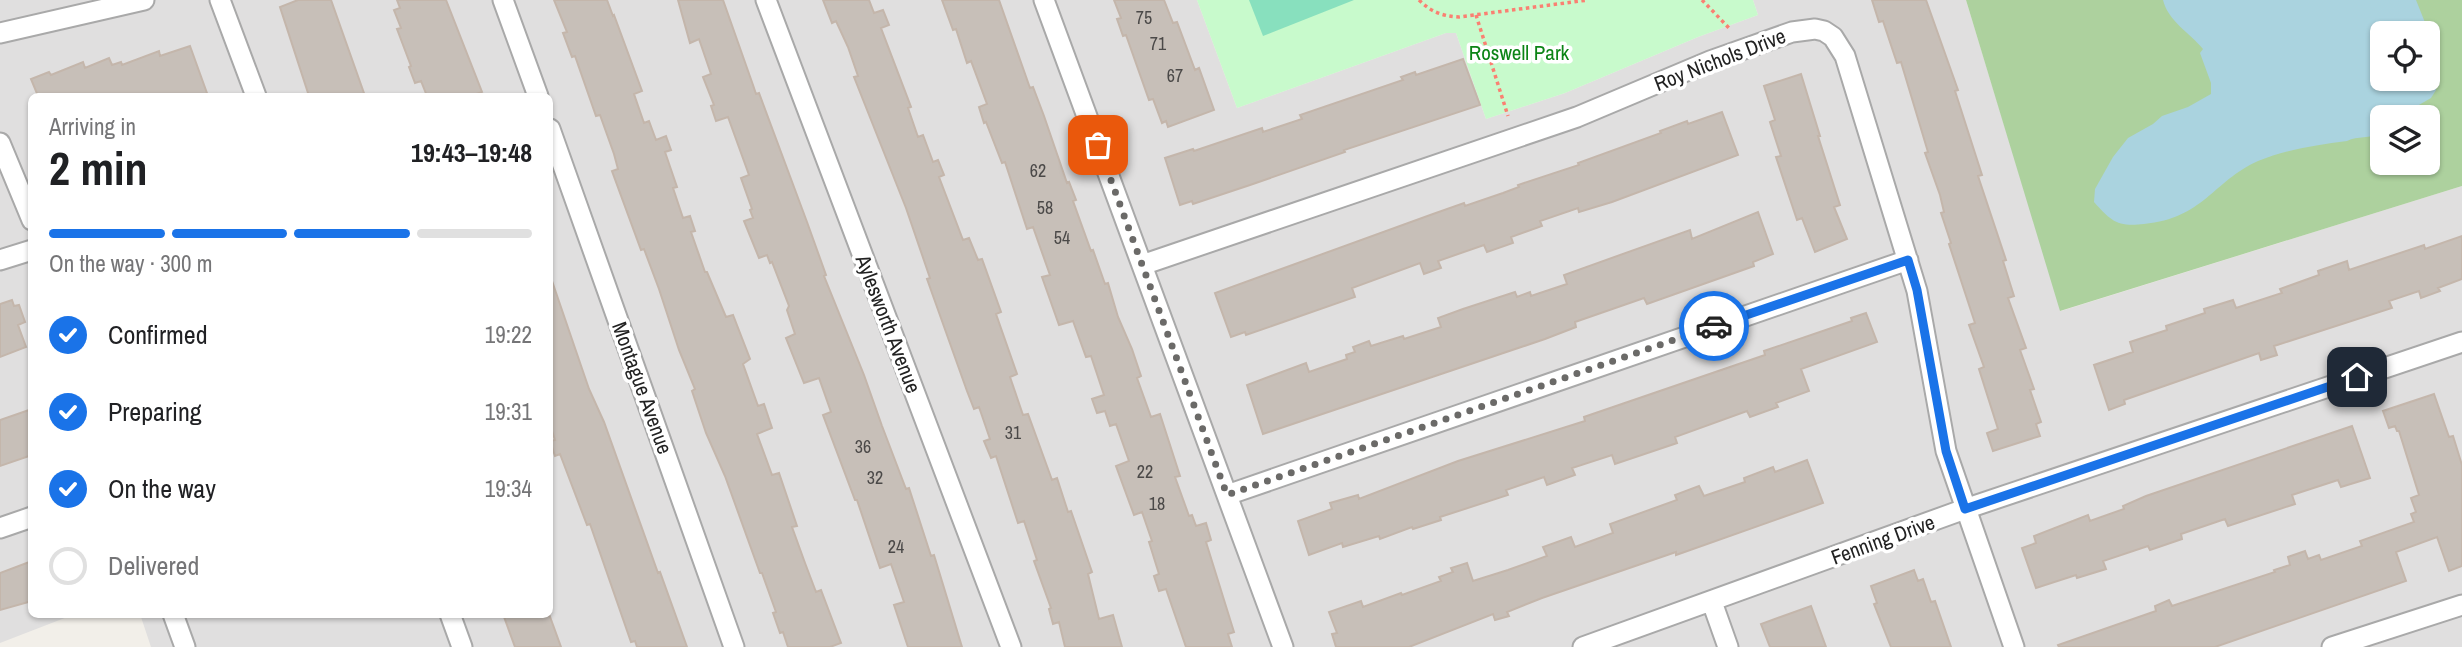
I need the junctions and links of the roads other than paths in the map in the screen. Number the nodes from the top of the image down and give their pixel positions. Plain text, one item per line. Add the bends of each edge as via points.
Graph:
1 (144, 0) edge
2 (220, 0) edge
3 (503, 0) edge
4 (766, 0) edge
5 (1044, 0) edge
6 (0, 33) edge
7 (255, 93) edge
8 (537, 93) edge
9 (553, 137) edge
10 (0, 143) edge
11 (28, 210) edge
12 (28, 251) edge
13 (0, 260) edge
14 (1908, 260) junction
15 (1142, 265) junction
16 (2462, 342) edge
17 (1227, 495) junction
18 (1965, 509) junction
19 (28, 518) edge
20 (0, 528) edge
21 (1712, 602) junction
22 (2462, 605) edge
23 (174, 618) edge
24 (452, 618) edge
25 (185, 647) edge
26 (463, 647) edge
27 (734, 647) edge
28 (1011, 647) edge
29 (1283, 647) edge
30 (1583, 647) edge
31 (1728, 647) edge
32 (2014, 647) edge
33 (2332, 647) edge

1 - 6 street
2 - 7 street
3 - 8 street
4 - 28 street, Aylesworth Avenue
5 - 15 street
9 - 27 street, Montague Avenue
10 - 11 street
12 - 13 street
14 - 15 street, Roy Nichols Drive via 1845,56 1833,37 1805,29 1710,61 1555,124
14 - 17 street
14 - 18 street, Roy Nichols Drive via 1946,451
15 - 17 street
16 - 18 street, Fenning Drive
17 - 29 street
18 - 21 street, Fenning Drive
18 - 32 street, Roy Nichols Drive
19 - 20 street
21 - 30 street, Fenning Drive
21 - 31 street
22 - 33 street
23 - 25 street
24 - 26 street

